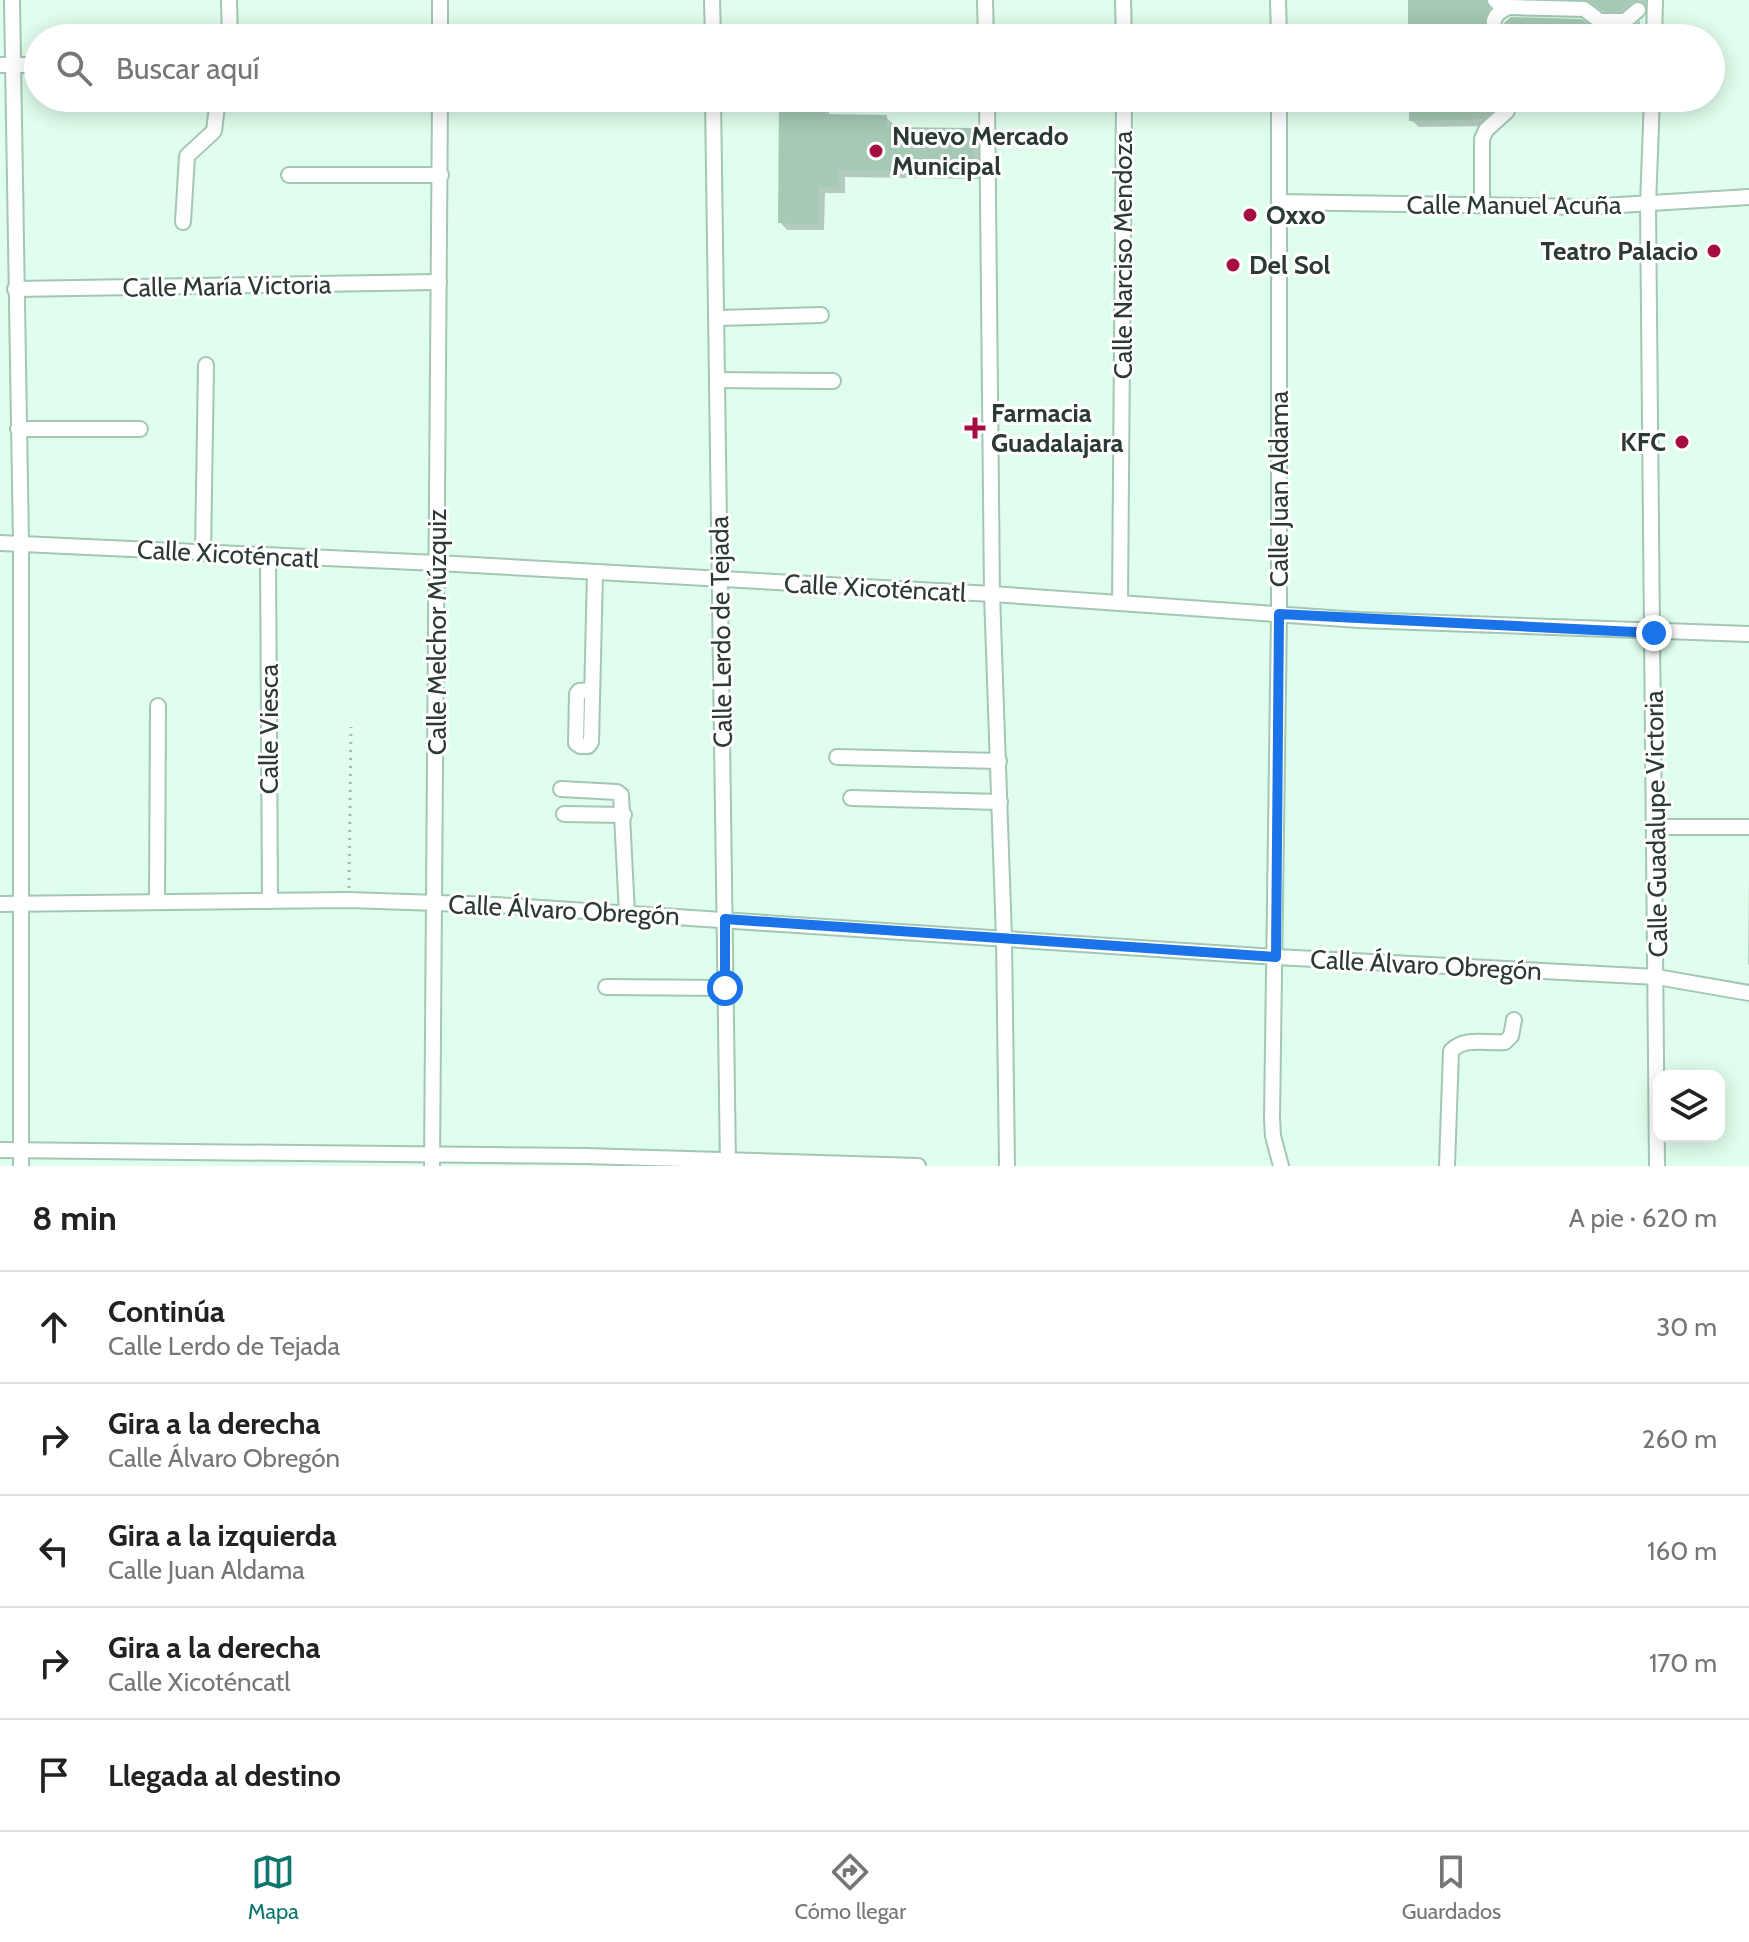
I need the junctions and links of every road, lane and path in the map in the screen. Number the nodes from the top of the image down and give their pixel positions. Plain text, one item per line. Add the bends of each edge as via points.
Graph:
1 (12, 0) edge
2 (229, 0) edge
3 (440, 0) edge
4 (712, 0) edge
5 (985, 0) edge
6 (1123, 0) edge
7 (1278, 0) edge
8 (1626, 0) edge
9 (1502, 4) edge
10 (1590, 4) edge
11 (1655, 6) edge
12 (1638, 10) junction
13 (230, 24) edge
14 (440, 24) edge
15 (713, 24) edge
16 (986, 24) edge
17 (1124, 24) edge
18 (1279, 24) edge
19 (1492, 24) edge
20 (6, 65) edge
21 (216, 112) edge
22 (440, 112) edge
23 (713, 112) edge
24 (987, 112) edge
25 (1124, 112) edge
26 (1279, 112) edge
27 (1506, 112) edge
28 (1651, 112) edge
29 (289, 175) dead end
30 (441, 175) junction
31 (1749, 197) edge
32 (1279, 202) junction
33 (1482, 205) junction
34 (1648, 205) junction
35 (183, 222) dead end
36 (439, 282) junction
37 (15, 289) junction
38 (821, 315) dead end
39 (717, 318) junction
40 (206, 365) dead end
41 (718, 380) junction
42 (833, 381) dead end
43 (18, 429) junction
44 (140, 429) dead end
45 (0, 543) edge
46 (21, 544) junction
47 (203, 553) junction
48 (268, 556) junction
49 (437, 563) junction
50 (595, 573) junction
51 (720, 581) junction
52 (992, 594) junction
53 (1120, 603) junction
54 (1279, 614) junction
55 (1654, 633) junction
56 (1749, 634) edge
57 (592, 690) dead end
58 (158, 706) dead end
59 (351, 727) dead end
60 (837, 757) dead end
61 (999, 761) junction
62 (561, 789) dead end
63 (851, 798) dead end
64 (1000, 802) junction
65 (564, 814) dead end
66 (624, 815) junction
67 (1655, 827) junction
68 (1749, 827) edge
69 (349, 900) junction
70 (270, 901) junction
71 (157, 902) junction
72 (436, 903) junction
73 (0, 904) edge
74 (21, 904) junction
75 (627, 914) junction
76 (725, 919) junction
77 (1004, 938) junction
78 (1276, 957) junction
79 (1657, 977) junction
80 (606, 987) dead end
81 (725, 988) junction
82 (1749, 993) edge
83 (1514, 1020) dead end
84 (0, 1150) edge
85 (21, 1150) junction
86 (161, 1159) edge
87 (299, 1160) edge
88 (432, 1160) edge
89 (585, 1161) edge
90 (728, 1164) edge
91 (21, 1166) edge
92 (918, 1166) edge
93 (1007, 1166) edge
94 (1281, 1166) edge
95 (1447, 1166) edge
96 (1657, 1166) edge

1 - 20 street
2 - 13 street
3 - 14 street
4 - 15 street
5 - 16 street
6 - 17 street
7 - 18 street
8 - 12 street
9 - 10 street
9 - 19 street
10 - 12 street via 1600,21 1625,21
11 - 12 street
20 - 37 street
21 - 35 street via 214,131 186,162
22 - 30 street, Calle Melchor Múzquiz
23 - 39 street, Calle Lerdo de Tejada
24 - 52 street
25 - 53 street, Calle Narciso Mendoza
26 - 32 street, Calle Juan Aldama
27 - 33 street via 1482,139
28 - 34 street, Calle Guadalupe Victoria
29 - 30 street
30 - 36 street, Calle Melchor Múzquiz
31 - 34 street, Calle Manuel Acuña
32 - 33 street, Calle Manuel Acuña
32 - 54 street, Calle Juan Aldama
33 - 34 street, Calle Manuel Acuña
34 - 55 street, Calle Guadalupe Victoria
36 - 37 street, Calle María Victoria
36 - 49 street, Calle Melchor Múzquiz
37 - 43 street
38 - 39 street
39 - 41 street, Calle Lerdo de Tejada
40 - 47 street
41 - 42 street
41 - 51 street, Calle Lerdo de Tejada
43 - 44 street
43 - 46 street
45 - 46 street, Calle Xicoténcatl
46 - 47 street, Calle Xicoténcatl
46 - 74 street
47 - 48 street, Calle Xicoténcatl
48 - 49 street, Calle Xicoténcatl
48 - 70 street, Calle Viesca
49 - 50 street, Calle Xicoténcatl
49 - 72 street, Calle Melchor Múzquiz
50 - 51 street, Calle Xicoténcatl
50 - 57 street
51 - 52 street, Calle Xicoténcatl
51 - 76 street, Calle Lerdo de Tejada
52 - 53 street, Calle Xicoténcatl
52 - 61 street
53 - 54 street, Calle Xicoténcatl
54 - 55 street, Calle Xicoténcatl
54 - 78 street, Calle Juan Aldama
55 - 56 street, Calle Xicoténcatl
55 - 67 street, Calle Guadalupe Victoria
58 - 71 street
59 - 69 path
60 - 61 street
61 - 64 street
62 - 66 street via 617,792
63 - 64 street
64 - 77 street
65 - 66 street
66 - 75 street
67 - 68 street
67 - 79 street, Calle Guadalupe Victoria
69 - 70 street, Calle Álvaro Obregón
69 - 72 street, Calle Álvaro Obregón
70 - 71 street, Calle Álvaro Obregón
71 - 74 street, Calle Álvaro Obregón
72 - 75 street, Calle Álvaro Obregón
72 - 88 street, Calle Melchor Múzquiz
73 - 74 street, Calle Álvaro Obregón
74 - 85 street
75 - 76 street, Calle Álvaro Obregón
76 - 77 street, Calle Álvaro Obregón
76 - 81 street, Calle Lerdo de Tejada
77 - 78 street, Calle Álvaro Obregón
77 - 93 street
78 - 79 street, Calle Álvaro Obregón
78 - 94 street, Calle Juan Aldama via 1272,1118
79 - 82 street, Calle Álvaro Obregón
79 - 96 street, Calle Guadalupe Victoria
80 - 81 street
81 - 90 street, Calle Lerdo de Tejada
83 - 95 street via 1505,1042 1468,1041 1451,1051
84 - 85 street
85 - 86 street
85 - 91 street
86 - 87 street
87 - 88 street
88 - 89 street
89 - 90 street
90 - 92 street

